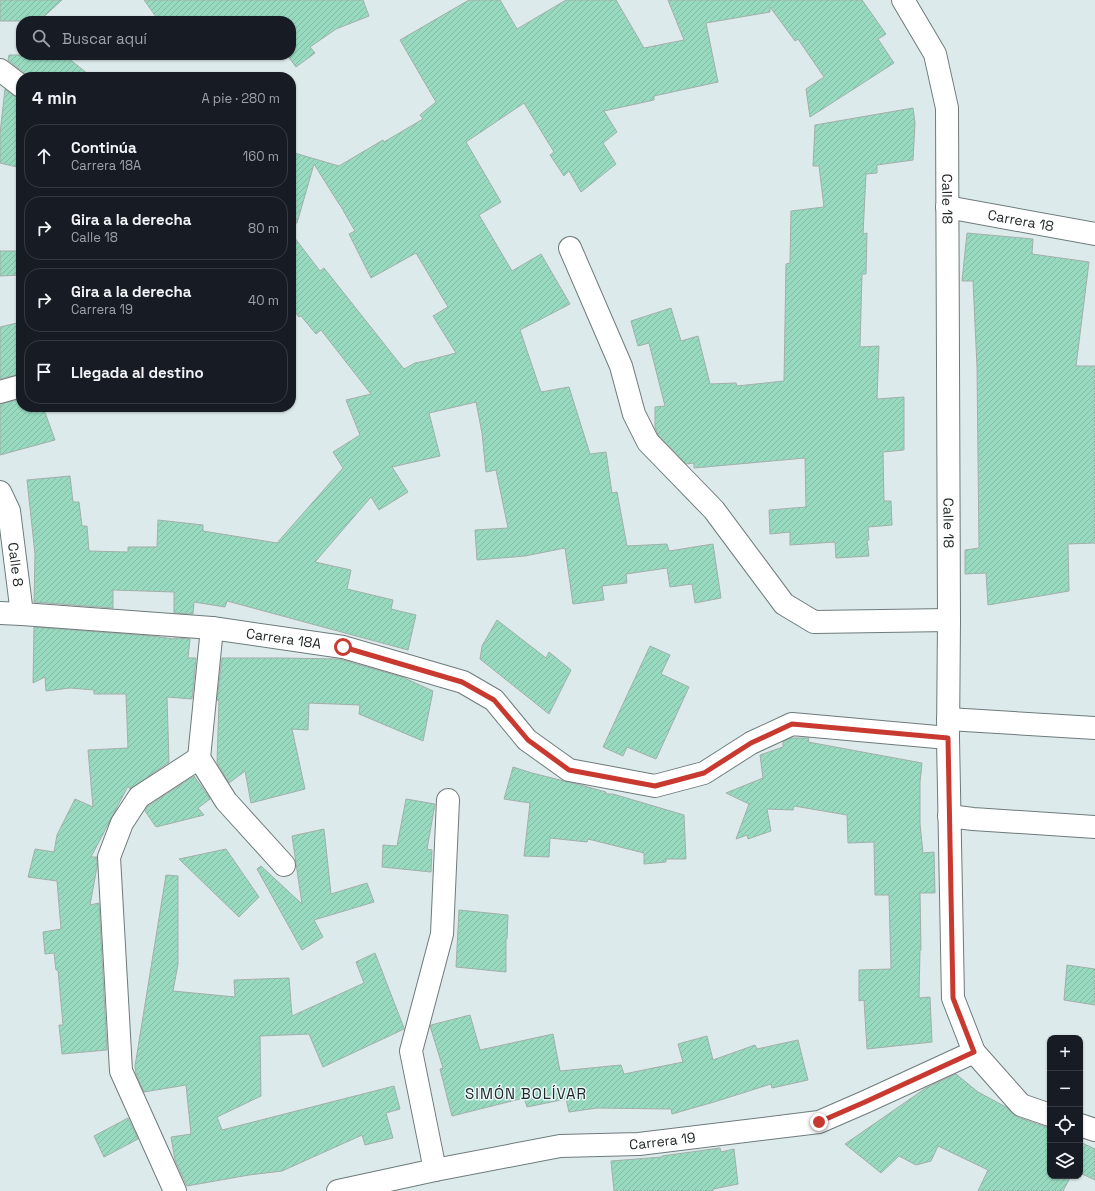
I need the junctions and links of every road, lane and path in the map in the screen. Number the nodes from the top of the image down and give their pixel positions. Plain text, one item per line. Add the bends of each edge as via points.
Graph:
1 (903, 0) edge
2 (0, 70) edge
3 (16, 82) edge
4 (947, 207) junction
5 (1095, 234) edge
6 (570, 248) dead end
7 (16, 387) edge
8 (0, 392) edge
9 (0, 492) edge
10 (0, 613) edge
11 (22, 614) junction
12 (949, 620) junction
13 (212, 628) junction
14 (948, 728) junction
15 (1094, 728) edge
16 (199, 758) junction
17 (448, 800) dead end
18 (949, 816) junction
19 (1095, 827) edge
20 (284, 865) dead end
21 (974, 1052) junction
22 (1047, 1114) edge
23 (1083, 1126) edge
24 (1095, 1130) edge
25 (435, 1170) junction
26 (388, 1186) edge
27 (175, 1191) edge
28 (338, 1191) edge

1 - 4 street, Calle 18 via 935,54 947,108
2 - 3 street
4 - 5 street, Carrera 18
4 - 12 street, Calle 18
6 - 12 street via 620,366 634,414 648,442 714,510 784,604 814,622
7 - 8 street
9 - 11 street, Calle 8 via 9,511
10 - 11 street, Carrera 18A
11 - 13 street, Carrera 18A
12 - 14 street, Calle 18
13 - 14 street, Carrera 18A via 343,647 462,682 494,700 528,740 569,770 655,786 704,773 751,743 792,724
13 - 16 street
14 - 15 street, Carrera 18A
14 - 18 street, Calle 18
16 - 20 street via 226,801
16 - 27 street via 139,797 122,823 110,857 121,1071
17 - 25 street via 442,934 411,1051
18 - 19 street
18 - 21 street, Calle 18 via 953,998
21 - 22 street, Calle 18 via 1020,1105
21 - 25 street, Carrera 19 via 819,1122 639,1144 560,1146
23 - 24 street
25 - 26 street, Carrera 19
26 - 28 street, Carrera 19

